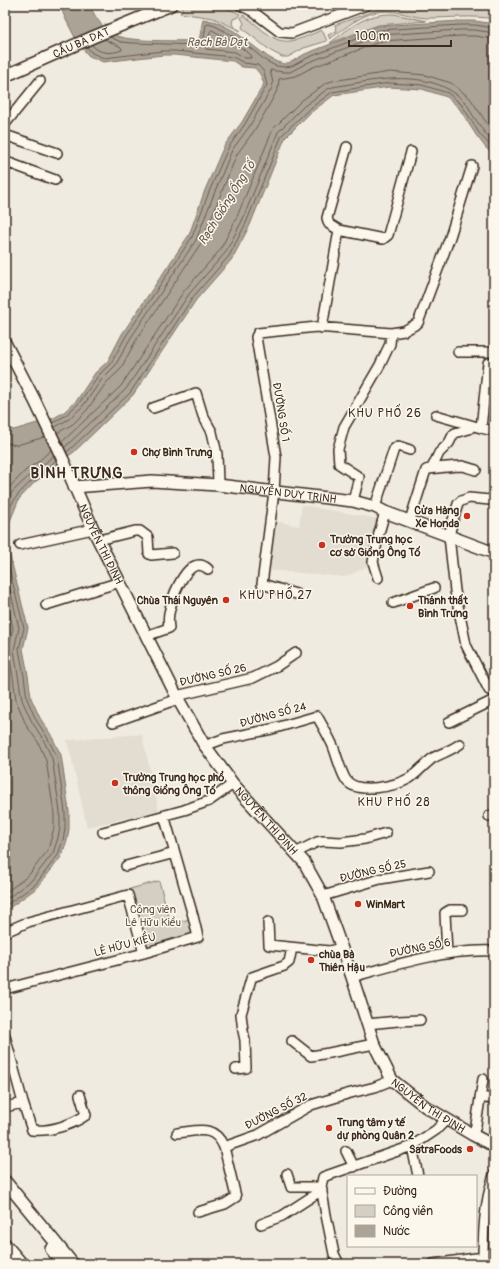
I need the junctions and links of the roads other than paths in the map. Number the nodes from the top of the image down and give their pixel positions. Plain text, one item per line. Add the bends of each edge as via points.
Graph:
1 (171, 5) edge
2 (240, 5) edge
3 (367, 5) edge
4 (5, 76) edge
5 (40, 81) dead end
6 (5, 124) edge
7 (5, 135) edge
8 (347, 147) dead end
9 (411, 152) dead end
10 (57, 153) dead end
11 (472, 166) dead end
12 (5, 168) edge
13 (55, 180) dead end
14 (339, 230) junction
15 (322, 328) junction
16 (391, 333) junction
17 (5, 343) edge
18 (458, 352) dead end
19 (494, 352) edge
20 (488, 363) dead end
21 (153, 408) dead end
22 (436, 415) dead end
23 (477, 427) junction
24 (494, 431) edge
25 (410, 450) dead end
26 (432, 468) junction
27 (476, 470) dead end
28 (218, 485) junction
29 (74, 487) junction
30 (274, 492) junction
31 (494, 496) edge
32 (353, 501) junction
33 (380, 510) junction
34 (410, 520) junction
35 (93, 529) junction
36 (449, 536) junction
37 (99, 540) junction
38 (20, 545) dead end
39 (494, 551) edge
40 (173, 553) dead end
41 (208, 568) dead end
42 (378, 578) dead end
43 (120, 582) junction
44 (434, 588) dead end
45 (296, 594) dead end
46 (393, 603) dead end
47 (46, 605) dead end
48 (146, 636) junction
49 (296, 653) dead end
50 (488, 690) dead end
51 (177, 698) junction
52 (494, 700) edge
53 (113, 722) dead end
54 (449, 722) dead end
55 (460, 744) dead end
56 (204, 746) junction
57 (233, 784) junction
58 (164, 815) junction
59 (102, 832) dead end
60 (386, 833) dead end
61 (175, 853) junction
62 (295, 853) junction
63 (126, 866) dead end
64 (429, 871) dead end
65 (323, 896) junction
66 (462, 910) dead end
67 (268, 922) dead end
68 (5, 932) edge
69 (292, 948) junction
70 (342, 948) junction
71 (494, 951) edge
72 (144, 953) junction
73 (447, 954) junction
74 (352, 977) junction
75 (5, 990) edge
76 (420, 1020) dead end
77 (367, 1024) junction
78 (5, 1036) edge
79 (292, 1042) dead end
80 (374, 1044) junction
81 (236, 1069) dead end
82 (484, 1078) dead end
83 (392, 1080) junction
84 (80, 1095) dead end
85 (480, 1097) junction
86 (494, 1099) edge
87 (23, 1103) junction
88 (5, 1107) edge
89 (446, 1120) junction
90 (177, 1133) dead end
91 (473, 1135) junction
92 (412, 1146) junction
93 (494, 1146) edge
94 (224, 1147) junction
95 (346, 1151) dead end
96 (354, 1167) junction
97 (287, 1174) dead end
98 (418, 1175) edge
99 (494, 1175) edge
100 (5, 1181) edge
101 (322, 1189) junction
102 (5, 1191) edge
103 (198, 1212) dead end
104 (261, 1224) dead end
105 (5, 1244) edge
106 (5, 1255) edge
107 (483, 1261) edge
108 (12, 1264) edge
109 (22, 1264) edge
110 (63, 1264) edge
111 (73, 1264) edge
112 (339, 1264) edge
113 (433, 1264) edge

1 - 4 main road, CẦU BÀ DẠT
2 - 3 street via 277,31 289,34
5 - 6 street
7 - 10 street
8 - 14 street via 327,218 329,224
9 - 14 street via 388,235 383,239
11 - 16 street via 450,237 418,323 404,331
12 - 13 street via 9,164
14 - 15 street
15 - 16 street
15 - 30 street, ĐƯỜNG SỐ 1 via 258,333 256,337 276,457
16 - 32 street via 390,344 380,365 344,427 338,449 340,464 359,477
17 - 29 main road, NGUYỄN THỊ ĐỊNH
18 - 19 street
20 - 23 street
21 - 28 street via 196,393 218,454
22 - 23 street
23 - 24 street
23 - 26 street via 456,432 439,453
25 - 33 street via 398,446 394,449
26 - 27 street via 458,466
26 - 34 street via 424,474
28 - 29 main road, NGUYỄN DUY TRINH via 152,481
28 - 30 main road, NGUYỄN DUY TRINH
29 - 35 main road, NGUYỄN THỊ ĐỊNH
30 - 32 main road, NGUYỄN DUY TRINH
30 - 45 street, ĐƯỜNG SỐ 1 via 262,584
31 - 36 street via 490,500 469,498 461,501
32 - 33 main road, NGUYỄN DUY TRINH
33 - 34 main road, NGUYỄN DUY TRINH
33 - 42 street via 379,533 373,562
34 - 36 main road, NGUYỄN DUY TRINH
35 - 37 main road, NGUYỄN THỊ ĐỊNH
35 - 38 street
36 - 39 main road, NGUYỄN DUY TRINH
36 - 50 street via 455,591 466,645
37 - 40 street via 140,531 148,537 149,554
37 - 43 main road, NGUYỄN THỊ ĐỊNH
41 - 48 street via 200,564 190,568 172,602 168,619 169,628
43 - 47 street
43 - 48 main road, NGUYỄN THỊ ĐỊNH
44 - 46 street
48 - 51 main road, NGUYỄN THỊ ĐỊNH
49 - 51 street, ĐƯỜNG SỐ 26 via 253,678
51 - 53 street, ĐƯỜNG SỐ 26
51 - 56 main road, NGUYỄN THỊ ĐỊNH
52 - 54 street
55 - 56 street, ĐƯỜNG SỐ 24 via 433,759 408,779 388,786 365,789 347,781 317,716
56 - 57 main road, NGUYỄN THỊ ĐỊNH
57 - 58 street via 209,801
57 - 62 main road, NGUYỄN THỊ ĐỊNH
58 - 59 street
58 - 61 street, LÊ HỮU KIỀU
60 - 62 street via 365,839 316,842
61 - 63 street
61 - 72 street, LÊ HỮU KIỀU via 198,937
62 - 65 main road, NGUYỄN THỊ ĐỊNH via 304,862
64 - 65 street, ĐƯỜNG SỐ 25 via 380,879
65 - 70 main road, NGUYỄN THỊ ĐỊNH
66 - 73 street via 450,910 445,913
67 - 69 street via 269,945
68 - 72 street via 28,922 128,895
69 - 70 street via 329,951
69 - 81 street via 289,962 284,966 250,979 241,1014 246,1068
70 - 74 main road, NGUYỄN THỊ ĐỊNH
71 - 73 street, ĐƯỜNG SỐ 6
72 - 75 street, LÊ HỮU KIỀU
73 - 74 street, ĐƯỜNG SỐ 6 via 410,960
74 - 77 main road, NGUYỄN THỊ ĐỊNH
76 - 77 street
77 - 80 main road, NGUYỄN THỊ ĐỊNH
78 - 87 street
79 - 80 street via 311,1056
80 - 83 main road, NGUYỄN THỊ ĐỊNH
82 - 85 street
83 - 89 main road, NGUYỄN THỊ ĐỊNH
83 - 94 street, ĐƯỜNG SỐ 32 via 311,1106 258,1135
84 - 87 street via 86,1115 76,1122 41,1131 32,1130
85 - 86 street
85 - 91 street
87 - 88 street
89 - 91 main road, NGUYỄN THỊ ĐỊNH
89 - 92 street
90 - 94 street via 209,1131 219,1137
91 - 93 main road, NGUYỄN THỊ ĐỊNH
92 - 96 street
92 - 98 street
94 - 103 street via 236,1197 224,1204
95 - 96 street
96 - 101 street via 324,1178
97 - 101 street via 291,1187
99 - 107 street via 485,1210
100 - 111 main road
101 - 104 street via 282,1216
101 - 112 street via 334,1254
102 - 110 main road
105 - 109 main road
106 - 108 main road
107 - 113 street

